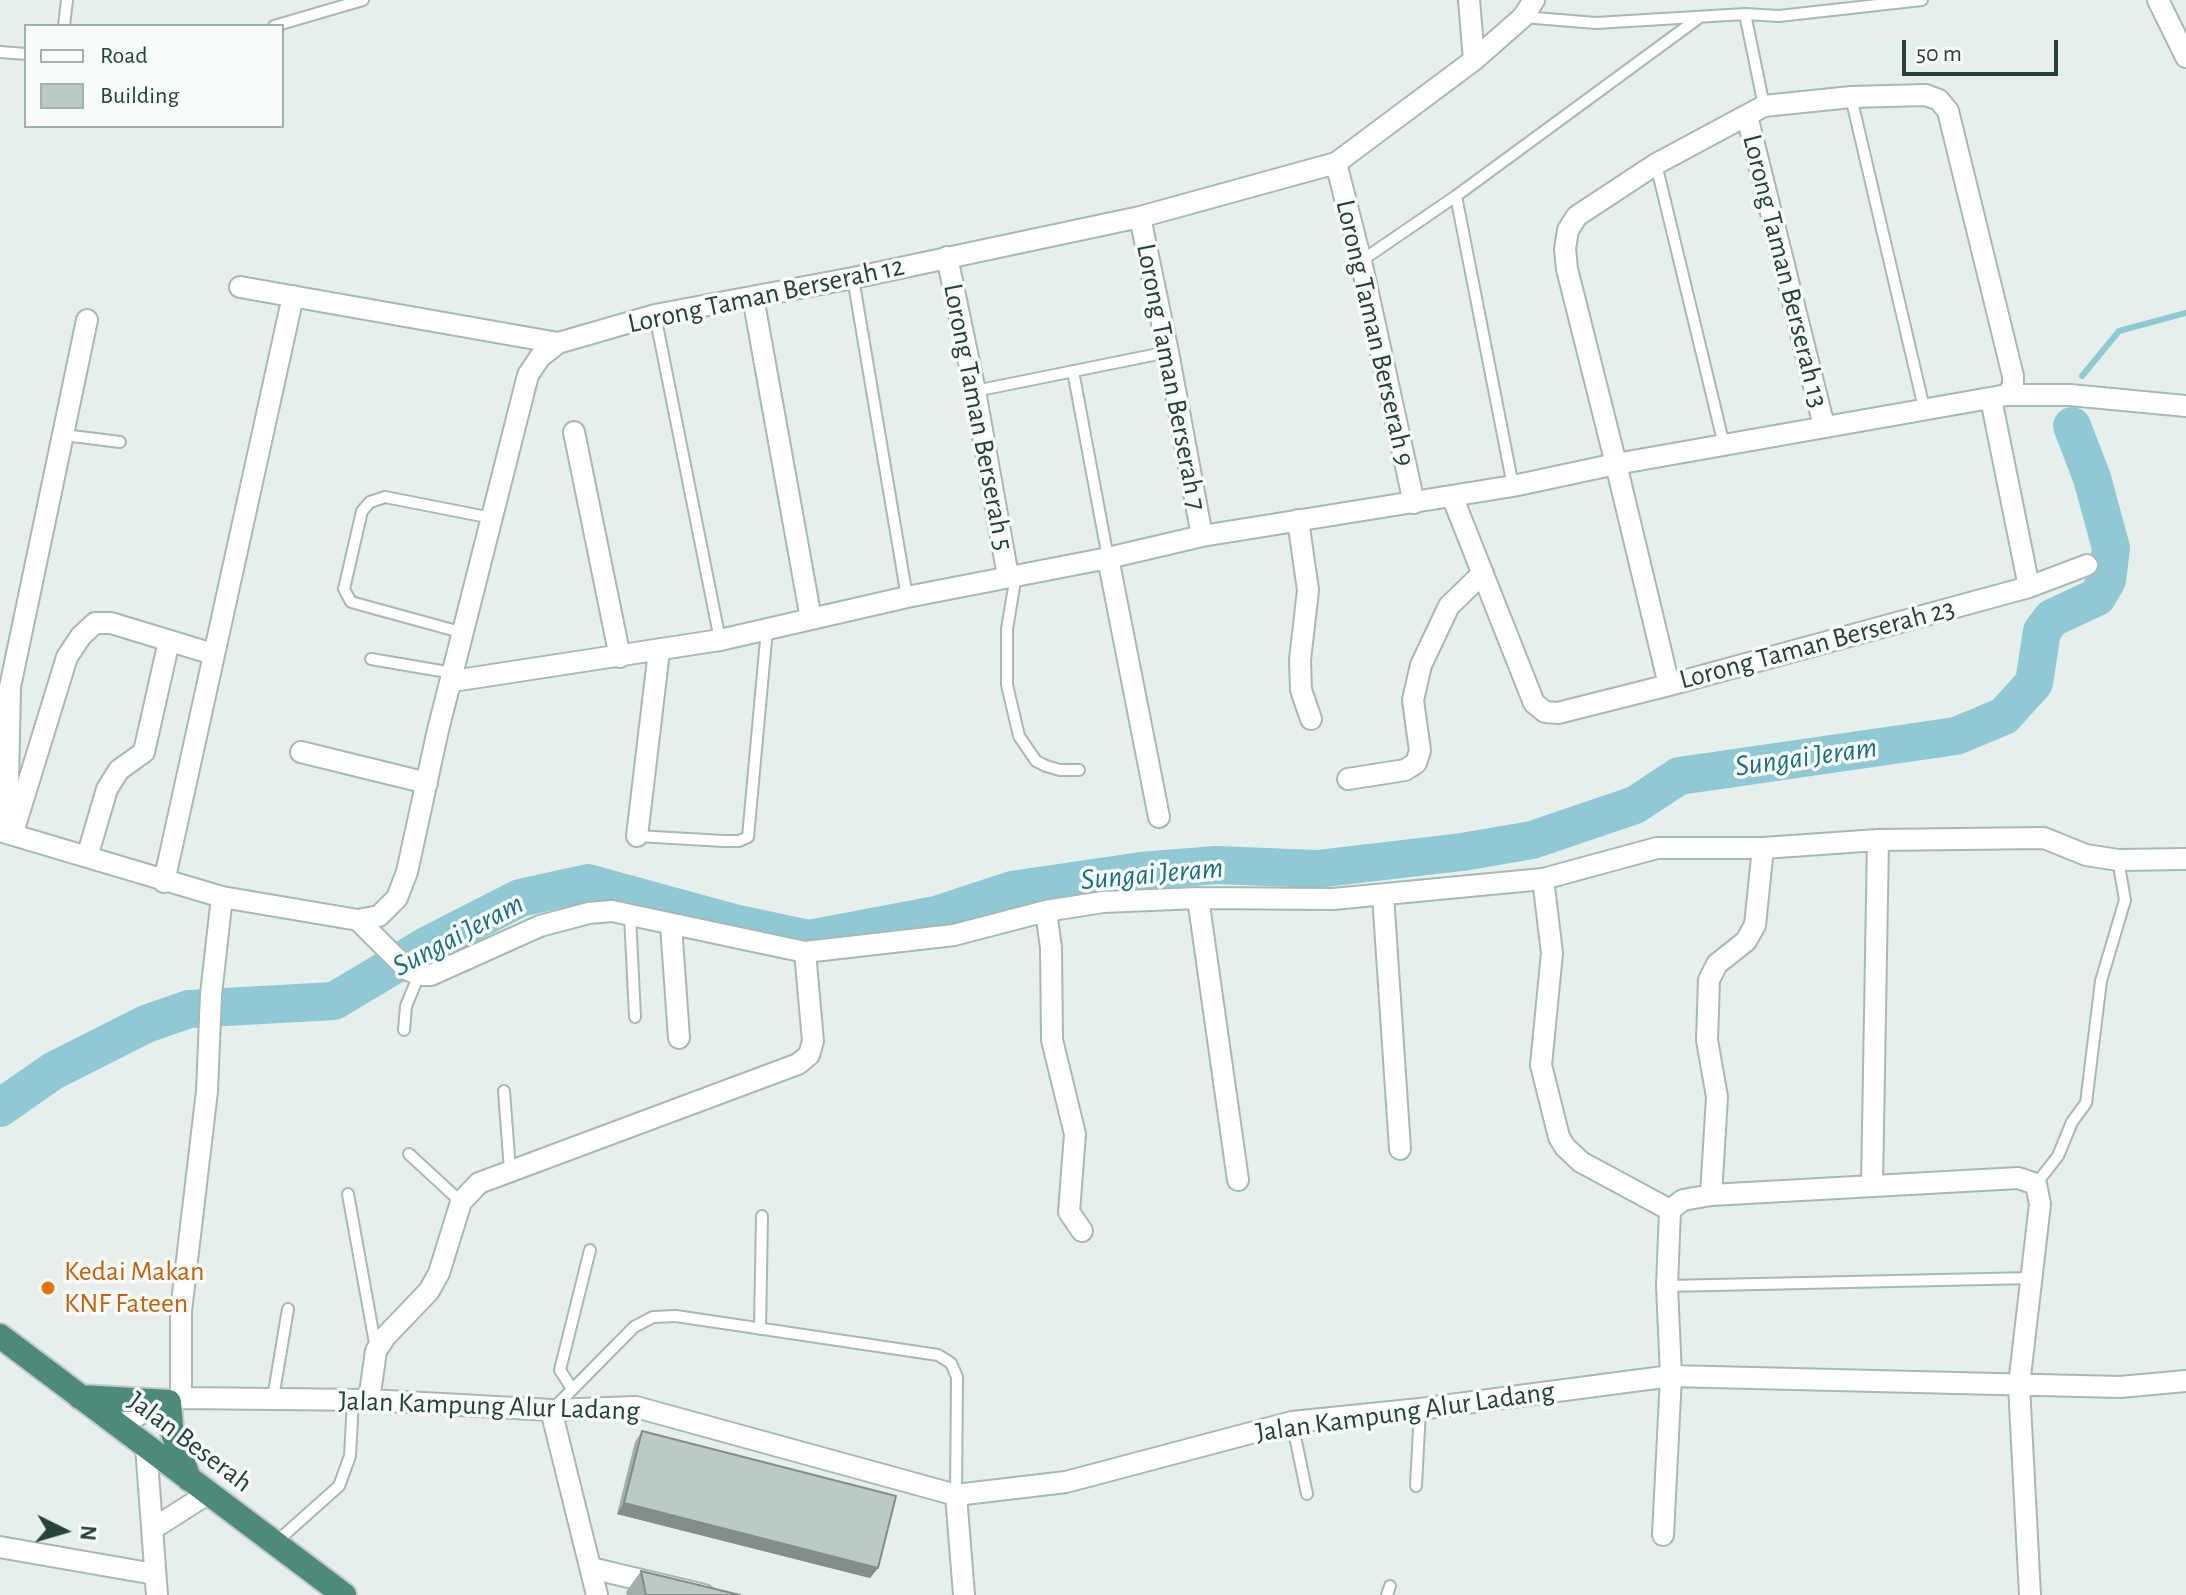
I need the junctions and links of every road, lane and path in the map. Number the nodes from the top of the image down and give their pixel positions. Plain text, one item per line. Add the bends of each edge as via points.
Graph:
1 (67, 0) edge
2 (363, 0) edge
3 (1469, 0) edge
4 (1922, 0) edge
5 (2158, 0) edge
6 (1529, 8) edge
7 (1745, 14) junction
8 (1700, 17) junction
9 (64, 24) edge
10 (281, 24) edge
11 (0, 52) edge
12 (24, 54) edge
13 (2186, 57) edge
14 (1474, 60) junction
15 (1851, 97) junction
16 (1755, 111) junction
17 (1336, 163) junction
18 (1656, 164) junction
19 (1456, 196) junction
20 (1140, 217) junction
21 (947, 257) junction
22 (1361, 261) junction
23 (853, 278) junction
24 (240, 287) dead end
25 (293, 296) junction
26 (753, 297) junction
27 (655, 315) junction
28 (87, 320) dead end
29 (558, 343) junction
30 (1168, 352) junction
31 (1073, 371) junction
32 (975, 391) junction
33 (1999, 397) junction
34 (2186, 406) edge
35 (1924, 408) junction
36 (1824, 426) junction
37 (574, 432) dead end
38 (64, 435) junction
39 (120, 442) dead end
40 (1724, 445) junction
41 (1616, 464) junction
42 (1513, 486) junction
43 (1452, 496) junction
44 (1414, 503) junction
45 (492, 518) junction
46 (1298, 520) junction
47 (1202, 536) junction
48 (1108, 558) junction
49 (2087, 565) dead end
50 (1483, 573) junction
51 (1012, 576) junction
52 (2029, 587) junction
53 (907, 597) junction
54 (811, 619) junction
55 (767, 629) junction
56 (464, 633) junction
57 (720, 640) junction
58 (169, 641) junction
59 (659, 651) junction
60 (213, 654) junction
61 (620, 657) junction
62 (371, 659) dead end
63 (454, 677) junction
64 (1669, 685) junction
65 (1311, 719) dead end
66 (301, 752) dead end
67 (1079, 770) dead end
68 (1348, 779) dead end
69 (427, 783) junction
70 (1159, 817) dead end
71 (6, 833) edge
72 (637, 836) joint
73 (1878, 840) junction
74 (1763, 848) junction
75 (87, 857) junction
76 (2186, 859) edge
77 (2118, 860) junction
78 (1543, 879) junction
79 (164, 882) junction
80 (1383, 895) junction
81 (222, 897) junction
82 (1198, 898) junction
83 (1046, 911) junction
84 (630, 915) junction
85 (358, 920) junction
86 (671, 925) junction
87 (805, 952) junction
88 (413, 973) junction
89 (635, 1017) dead end
90 (404, 1030) dead end
91 (679, 1038) dead end
92 (504, 1091) dead end
93 (1400, 1149) dead end
94 (409, 1154) dead end
95 (510, 1170) junction
96 (1238, 1180) dead end
97 (2036, 1184) junction
98 (1872, 1186) junction
99 (348, 1194) dead end
100 (1711, 1195) junction
101 (461, 1202) junction
102 (1670, 1210) junction
103 (762, 1216) dead end
104 (1082, 1231) dead end
105 (590, 1250) dead end
106 (2032, 1278) junction
107 (1667, 1286) junction
108 (288, 1309) dead end
109 (760, 1329) junction
110 (0, 1336) edge
111 (376, 1351) junction
112 (1671, 1376) junction
113 (2186, 1381) edge
114 (2019, 1385) junction
115 (572, 1389) junction
116 (80, 1397) junction
117 (273, 1398) junction
118 (175, 1400) junction
119 (361, 1400) junction
120 (1420, 1409) junction
121 (551, 1410) junction
122 (1292, 1422) junction
123 (120, 1426) junction
124 (146, 1446) junction
125 (199, 1486) junction
126 (1416, 1486) dead end
127 (1307, 1494) dead end
128 (956, 1495) junction
129 (154, 1528) junction
130 (1663, 1535) dead end
131 (274, 1543) junction
132 (0, 1547) edge
133 (591, 1568) junction
134 (155, 1585) edge
135 (344, 1595) edge
136 (597, 1595) edge
137 (704, 1595) edge
138 (964, 1595) edge
139 (2030, 1595) edge

1 - 9 lane
2 - 10 lane
3 - 14 street
4 - 7 lane via 1779,16
5 - 13 street
6 - 8 lane via 1596,23
6 - 14 street, Lorong Taman Berserah 12
7 - 8 lane
7 - 16 lane
8 - 19 lane
11 - 12 lane
14 - 17 street, Lorong Taman Berserah 12
15 - 16 street
15 - 33 street via 1926,95 1948,111 2013,376 2013,386
15 - 35 lane
16 - 18 street
16 - 36 street, Lorong Taman Berserah 13
17 - 20 street, Lorong Taman Berserah 12
17 - 22 street, Lorong Taman Berserah 9
18 - 40 lane
18 - 41 street via 1577,216 1565,249
19 - 22 lane
19 - 42 lane
20 - 21 street, Lorong Taman Berserah 12
20 - 30 street, Lorong Taman Berserah 7
21 - 23 street, Lorong Taman Berserah 12
21 - 32 street, Lorong Taman Berserah 5
22 - 44 street, Lorong Taman Berserah 9
23 - 26 street, Lorong Taman Berserah 12
23 - 53 lane
24 - 25 street
25 - 29 street
25 - 60 street
26 - 27 street, Lorong Taman Berserah 12
26 - 54 street
27 - 29 street, Lorong Taman Berserah 12
27 - 57 lane
28 - 38 street
29 - 45 street, Lorong Taman Berserah 12 via 528,375
30 - 31 lane
30 - 47 street, Lorong Taman Berserah 7
31 - 32 lane
31 - 48 lane
32 - 51 street, Lorong Taman Berserah 5
33 - 34 street via 2079,396
33 - 35 street
33 - 52 street
35 - 36 street
36 - 40 street
37 - 61 street
38 - 39 lane
38 - 71 street via 10,687
40 - 41 street
41 - 42 street
41 - 64 street
42 - 43 street
43 - 44 street
43 - 50 street
44 - 46 street
45 - 56 street, Lorong Taman Berserah 12
45 - 56 lane via 385,497 362,511 344,589 351,602
46 - 47 street
46 - 65 street via 1308,590 1301,690
47 - 48 street
48 - 51 street
48 - 70 street
49 - 52 street, Lorong Taman Berserah 23
50 - 64 street, Lorong Taman Berserah 23 via 1534,703 1545,712
50 - 68 street via 1449,606 1421,665 1413,700 1420,751 1416,763 1405,770
51 - 53 street
51 - 67 lane via 1007,685 1019,736 1036,761
52 - 64 street, Lorong Taman Berserah 23
53 - 54 street
54 - 55 street
55 - 57 street
55 - 72 lane via 748,837 724,841
56 - 63 street, Lorong Taman Berserah 12
57 - 59 street
58 - 60 street
58 - 71 street via 111,623 95,623 81,636 67,657
58 - 75 street via 144,752 119,770 107,789
59 - 61 street
59 - 72 street
60 - 79 street
61 - 63 street
62 - 63 lane
63 - 69 street, Lorong Taman Berserah 12
66 - 69 street
69 - 85 street, Lorong Taman Berserah 12 via 397,898 379,916
71 - 75 street
73 - 74 street
73 - 77 street via 2044,838 2086,855
73 - 98 street
74 - 78 street via 1657,848
74 - 100 street via 1755,925 1746,941 1717,964 1709,980 1707,1040 1717,1097
75 - 79 street
76 - 77 street
77 - 97 lane via 2125,900 2101,981 2086,1103 2058,1156
78 - 80 street
78 - 102 street via 1552,953 1541,1065 1559,1137 1581,1162
79 - 81 street
80 - 82 street
80 - 93 street
81 - 85 street
81 - 118 street
82 - 83 street via 1103,902
82 - 96 street
83 - 87 street via 954,935
83 - 104 street via 1052,1040 1075,1128 1069,1212
84 - 86 street
84 - 88 street via 589,913 540,926 445,971
84 - 89 lane
85 - 88 street
86 - 87 street
86 - 91 street
87 - 95 street via 813,1041 809,1055 798,1064
88 - 90 lane
92 - 95 lane
94 - 101 lane
95 - 101 street via 479,1183
97 - 98 street via 2018,1178
97 - 106 street via 2040,1204
98 - 100 street
99 - 111 lane
100 - 102 street via 1683,1200
101 - 111 street via 429,1291
102 - 107 street
103 - 109 lane
105 - 115 lane via 560,1370
106 - 107 lane
106 - 114 street
107 - 112 street
108 - 117 lane
109 - 115 lane via 653,1317 634,1327
109 - 128 lane via 938,1355 951,1363 957,1377
110 - 116 highway, Jalan Beserah
111 - 119 street
112 - 114 street, Jalan Kampung Alur Ladang
112 - 120 street, Jalan Kampung Alur Ladang
112 - 130 street
113 - 114 street, Jalan Kampung Alur Ladang via 2120,1387
114 - 139 street
115 - 121 lane
116 - 118 highway
116 - 123 highway, Jalan Beserah
117 - 118 street, Jalan Kampung Alur Ladang
117 - 119 street, Jalan Kampung Alur Ladang
118 - 123 street, Jalan Kampung Alur Ladang
118 - 125 highway via 171,1427
119 - 121 street, Jalan Kampung Alur Ladang
119 - 131 lane via 339,1486
120 - 122 street, Jalan Kampung Alur Ladang
120 - 126 lane
121 - 128 street, Jalan Kampung Alur Ladang via 636,1407
121 - 133 street
122 - 127 lane
122 - 128 street, Jalan Kampung Alur Ladang via 1066,1482
123 - 124 highway, Jalan Beserah
124 - 125 highway, Jalan Beserah
124 - 129 street
125 - 129 street
125 - 131 highway, Jalan Beserah
128 - 138 street
129 - 134 street
131 - 135 highway, Jalan Beserah
132 - 134 street
133 - 136 street
133 - 137 street

